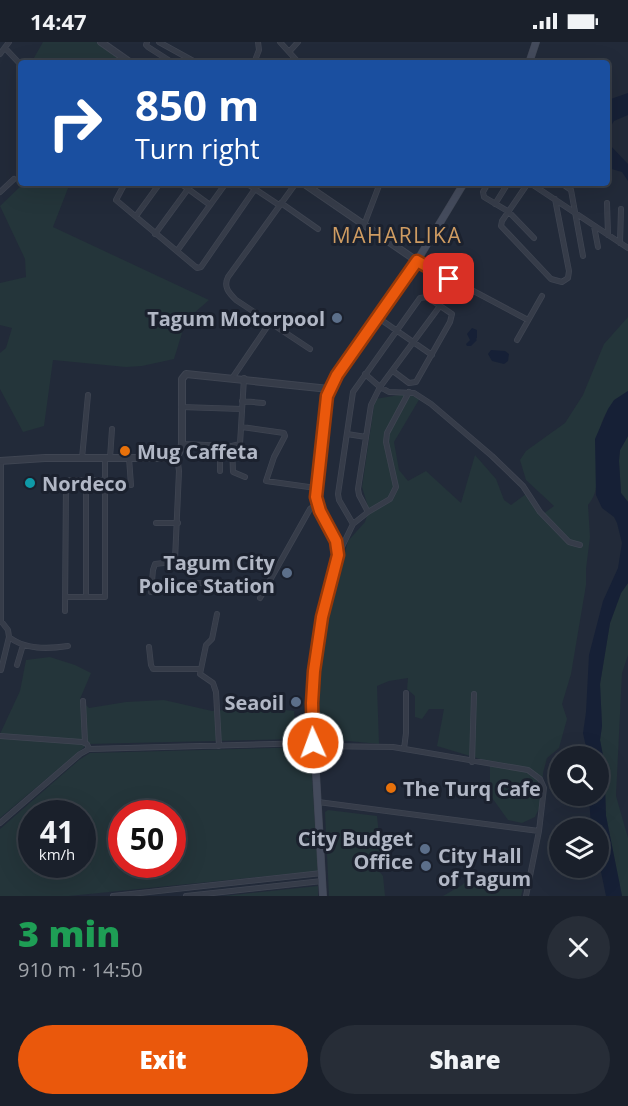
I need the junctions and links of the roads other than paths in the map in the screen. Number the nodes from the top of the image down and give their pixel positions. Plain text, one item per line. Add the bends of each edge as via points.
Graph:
1 (9, 42) edge
2 (100, 42) edge
3 (147, 42) edge
4 (159, 42) edge
5 (258, 42) edge
6 (280, 42) edge
7 (298, 42) edge
8 (536, 42) edge
9 (111, 45) edge
10 (2, 51) edge
11 (289, 52) junction
12 (182, 55) junction
13 (128, 60) edge
14 (170, 60) edge
15 (178, 60) edge
16 (191, 60) edge
17 (255, 60) edge
18 (296, 60) edge
19 (530, 60) edge
20 (18, 63) edge
21 (14, 179) dead end
22 (123, 186) edge
23 (158, 186) edge
24 (184, 186) edge
25 (224, 186) edge
26 (250, 186) edge
27 (294, 186) edge
28 (307, 186) edge
29 (379, 186) edge
30 (462, 186) edge
31 (487, 186) edge
32 (506, 186) edge
33 (527, 186) edge
34 (534, 186) edge
35 (565, 186) edge
36 (188, 189) junction
37 (255, 189) junction
38 (0, 192) edge
39 (555, 199) junction
40 (607, 203) dead end
41 (280, 204) junction
42 (495, 204) junction
43 (210, 205) junction
44 (621, 209) dead end
45 (574, 211) junction
46 (509, 212) junction
47 (136, 216) junction
48 (364, 225) junction
49 (594, 226) junction
50 (318, 230) dead end
51 (155, 234) junction
52 (608, 236) junction
53 (534, 238) dead end
54 (620, 243) junction
55 (598, 247) dead end
56 (628, 248) edge
57 (177, 251) junction
58 (584, 256) dead end
59 (417, 261) junction
60 (542, 296) dead end
61 (440, 306) junction
62 (377, 316) junction
63 (528, 320) junction
64 (269, 324) junction
65 (397, 330) junction
66 (517, 340) dead end
67 (413, 343) junction
68 (310, 349) dead end
69 (432, 355) junction
70 (393, 371) junction
71 (365, 374) junction
72 (233, 377) junction
73 (244, 378) junction
74 (380, 387) junction
75 (328, 388) junction
76 (409, 392) junction
77 (88, 395) dead end
78 (242, 401) junction
79 (263, 403) dead end
80 (181, 407) junction
81 (242, 409) junction
82 (242, 427) junction
83 (112, 429) dead end
84 (347, 434) junction
85 (366, 437) junction
86 (182, 444) junction
87 (220, 445) junction
88 (232, 446) junction
89 (177, 456) junction
90 (82, 458) junction
91 (107, 458) junction
92 (129, 458) junction
93 (1, 461) edge
94 (220, 471) dead end
95 (245, 477) dead end
96 (86, 480) junction
97 (106, 480) junction
98 (131, 485) dead end
99 (316, 488) junction
100 (317, 504) junction
101 (368, 512) junction
102 (156, 523) dead end
103 (178, 523) junction
104 (353, 524) junction
105 (580, 545) dead end
106 (338, 555) junction
107 (191, 583) dead end
108 (151, 592) dead end
109 (263, 592) junction
110 (65, 597) junction
111 (86, 597) junction
112 (260, 598) dead end
113 (1, 606) edge
114 (65, 611) dead end
115 (217, 614) dead end
116 (9, 637) junction
117 (23, 645) junction
118 (68, 646) dead end
119 (149, 647) dead end
120 (17, 665) dead end
121 (200, 669) junction
122 (0, 670) edge
123 (406, 693) dead end
124 (474, 694) dead end
125 (83, 701) dead end
126 (0, 736) edge
127 (85, 742) junction
128 (313, 744) junction
129 (219, 746) junction
130 (89, 748) junction
131 (404, 749) junction
132 (472, 762) junction
133 (318, 802) junction
134 (0, 823) edge
135 (539, 831) junction
136 (322, 877) junction
137 (175, 889) junction
138 (113, 896) edge
139 (176, 896) edge
140 (186, 896) edge
141 (323, 896) edge
142 (526, 896) edge

1 - 10 street
2 - 9 street
3 - 14 street via 148,47
4 - 12 street
5 - 17 street
6 - 11 street
7 - 11 street
8 - 19 main road
9 - 13 street
10 - 20 street
11 - 18 street
12 - 15 street
12 - 16 street
21 - 38 street
22 - 47 street via 116,200
23 - 47 street
24 - 36 street
25 - 43 street
26 - 37 street
27 - 41 street
28 - 48 street
29 - 48 street
30 - 59 main road
31 - 42 street via 483,194
32 - 42 street
33 - 46 street
34 - 39 street
35 - 45 street via 571,190
36 - 43 street
36 - 51 street
37 - 41 street
37 - 57 street via 199,268
39 - 45 street
39 - 46 street via 569,267 568,278 562,282 551,279 502,228
40 - 52 street
41 - 50 street
41 - 64 street via 226,284 231,295
42 - 46 street
43 - 57 street
44 - 54 street
45 - 49 street
45 - 58 street
46 - 53 street
47 - 51 street
48 - 59 street
49 - 52 street
49 - 55 street
51 - 57 street
52 - 54 street
54 - 56 street
59 - 62 main road
59 - 63 street
60 - 63 street
61 - 65 street via 422,297
61 - 67 street
61 - 69 street via 452,316
62 - 65 street
62 - 75 main road
63 - 66 street
64 - 68 street
64 - 72 street
65 - 67 street
65 - 71 street
67 - 69 street
67 - 70 street
69 - 70 street via 414,383
70 - 74 street
71 - 74 street
71 - 84 street via 351,397
72 - 73 street
72 - 80 street via 184,375
73 - 75 street
73 - 78 street
74 - 76 street via 388,392
74 - 85 street via 371,405
75 - 99 main road
76 - 101 street via 387,433 394,494
76 - 105 street via 431,404 492,456 523,486 540,512 569,542
77 - 90 street
78 - 79 street
78 - 81 street
80 - 81 street
80 - 86 street
81 - 82 street
82 - 88 street via 242,442
82 - 99 street via 284,433 266,481
83 - 91 street
84 - 85 street
84 - 104 street via 338,494
85 - 101 street via 358,492
86 - 87 street
86 - 89 street
87 - 88 street
87 - 94 street
88 - 95 street via 233,472
89 - 92 street
89 - 103 street
90 - 91 street
90 - 93 street
91 - 92 street
91 - 97 street
92 - 98 street
93 - 113 street
96 - 97 street
96 - 110 street via 66,483
96 - 111 street
97 - 111 street via 105,597
99 - 100 main road
100 - 106 main road via 336,541
100 - 109 street via 310,508
101 - 104 street
102 - 103 street
103 - 108 street via 175,560 155,564
104 - 106 street
106 - 128 main road via 322,617 314,671
107 - 109 street via 242,583
109 - 112 street
110 - 111 street
110 - 114 street
113 - 116 street via 1,621
115 - 121 street
116 - 117 street
116 - 122 street
117 - 118 street
117 - 120 street
119 - 121 street via 153,669
121 - 129 street via 201,676 213,683 216,692
123 - 131 street
124 - 132 street
125 - 127 street
126 - 127 street
127 - 130 street
128 - 129 street
128 - 131 street
128 - 133 main road
129 - 130 street
130 - 134 street
131 - 132 street
132 - 135 street via 520,768 540,779 544,788
133 - 135 street
133 - 136 main road
135 - 142 street
136 - 137 street
136 - 140 street
136 - 141 main road
137 - 138 street
137 - 139 street

